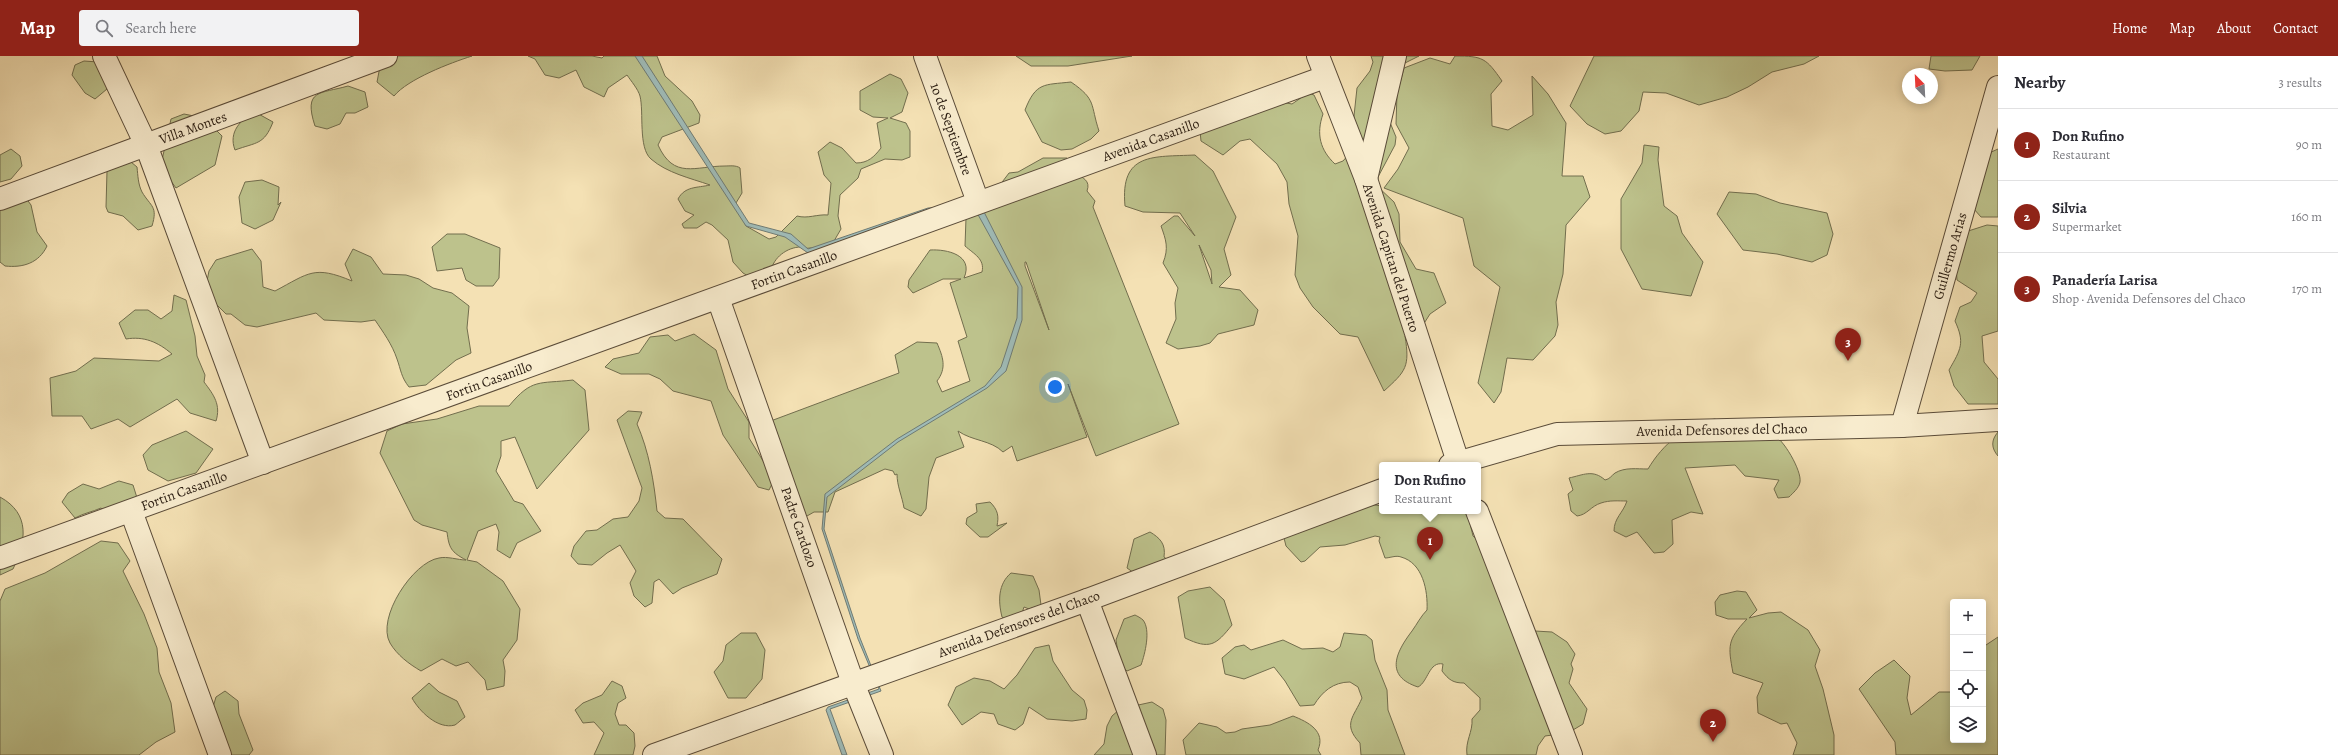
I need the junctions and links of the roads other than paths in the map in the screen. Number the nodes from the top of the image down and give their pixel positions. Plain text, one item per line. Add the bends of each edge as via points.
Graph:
1 (104, 56) edge
2 (121, 56) edge
3 (386, 56) edge
4 (925, 56) edge
5 (1318, 56) edge
6 (1395, 56) edge
7 (1325, 77) junction
8 (1998, 87) edge
9 (130, 111) junction
10 (146, 145) junction
11 (1366, 179) junction
12 (0, 199) edge
13 (978, 202) junction
14 (718, 298) junction
15 (1998, 420) edge
16 (1902, 426) junction
17 (1455, 462) edge
18 (1463, 462) edge
19 (263, 463) junction
20 (1379, 491) edge
21 (130, 511) junction
22 (1478, 514) edge
23 (0, 558) edge
24 (1087, 600) junction
25 (854, 684) junction
26 (220, 755) edge
27 (654, 755) edge
28 (882, 755) edge
29 (1145, 755) edge
30 (1571, 755) edge

1 - 9 street
2 - 9 street
3 - 10 street, Villa Montes
4 - 13 street, 1o de Septiembre
5 - 7 street, Avenida Capitan del Puerto
6 - 11 street
7 - 11 street, Avenida Capitan del Puerto
7 - 13 street, Avenida Casanillo
8 - 16 street, Guillermo Arias
9 - 10 street
10 - 12 street, Villa Montes
10 - 19 street
11 - 17 street, Avenida Capitan del Puerto
13 - 14 street, Fortin Casanillo
14 - 19 street, Fortin Casanillo
14 - 25 street, Padre Cardozo
15 - 16 street, Avenida Defensores del Chaco
16 - 18 street, Avenida Defensores del Chaco via 1557,434
19 - 21 street, Fortin Casanillo
20 - 24 street, Avenida Defensores del Chaco
21 - 23 street, Fortin Casanillo
21 - 26 street
22 - 30 street
24 - 25 street, Avenida Defensores del Chaco
24 - 29 street
25 - 27 street, Avenida Defensores del Chaco
25 - 28 street, Padre Cardozo

